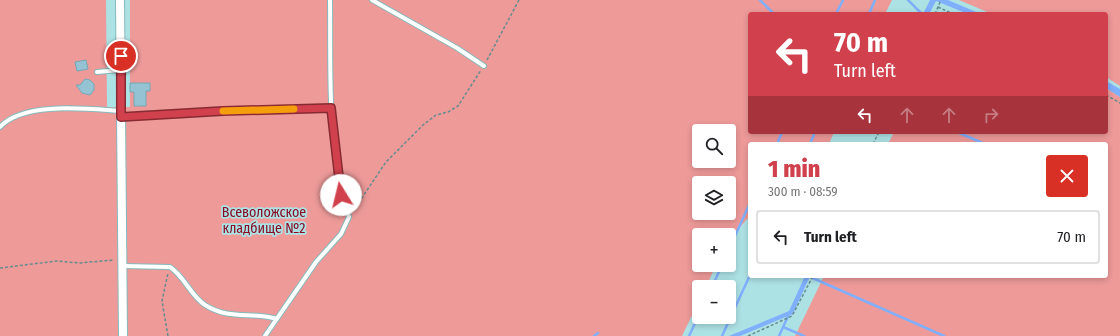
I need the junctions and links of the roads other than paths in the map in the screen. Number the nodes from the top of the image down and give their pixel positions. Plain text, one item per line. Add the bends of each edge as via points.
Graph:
1 (120, 0) edge
2 (330, 0) edge
3 (372, 0) edge
4 (484, 66) road end
5 (121, 70) junction
6 (98, 72) dead end
7 (331, 108) junction
8 (121, 114) junction
9 (0, 127) edge
10 (122, 262) junction
11 (277, 319) junction
12 (123, 336) edge
13 (265, 336) edge

1 - 5 street
2 - 7 lane
3 - 4 lane
5 - 6 lane
5 - 8 street
7 - 8 lane
7 - 11 lane via 341,195 348,217 341,234 316,262
8 - 9 lane via 84,109 35,110 16,116
8 - 10 street
10 - 11 lane via 170,266 185,281 194,296 218,311 238,316 263,315
10 - 12 street
11 - 13 lane

